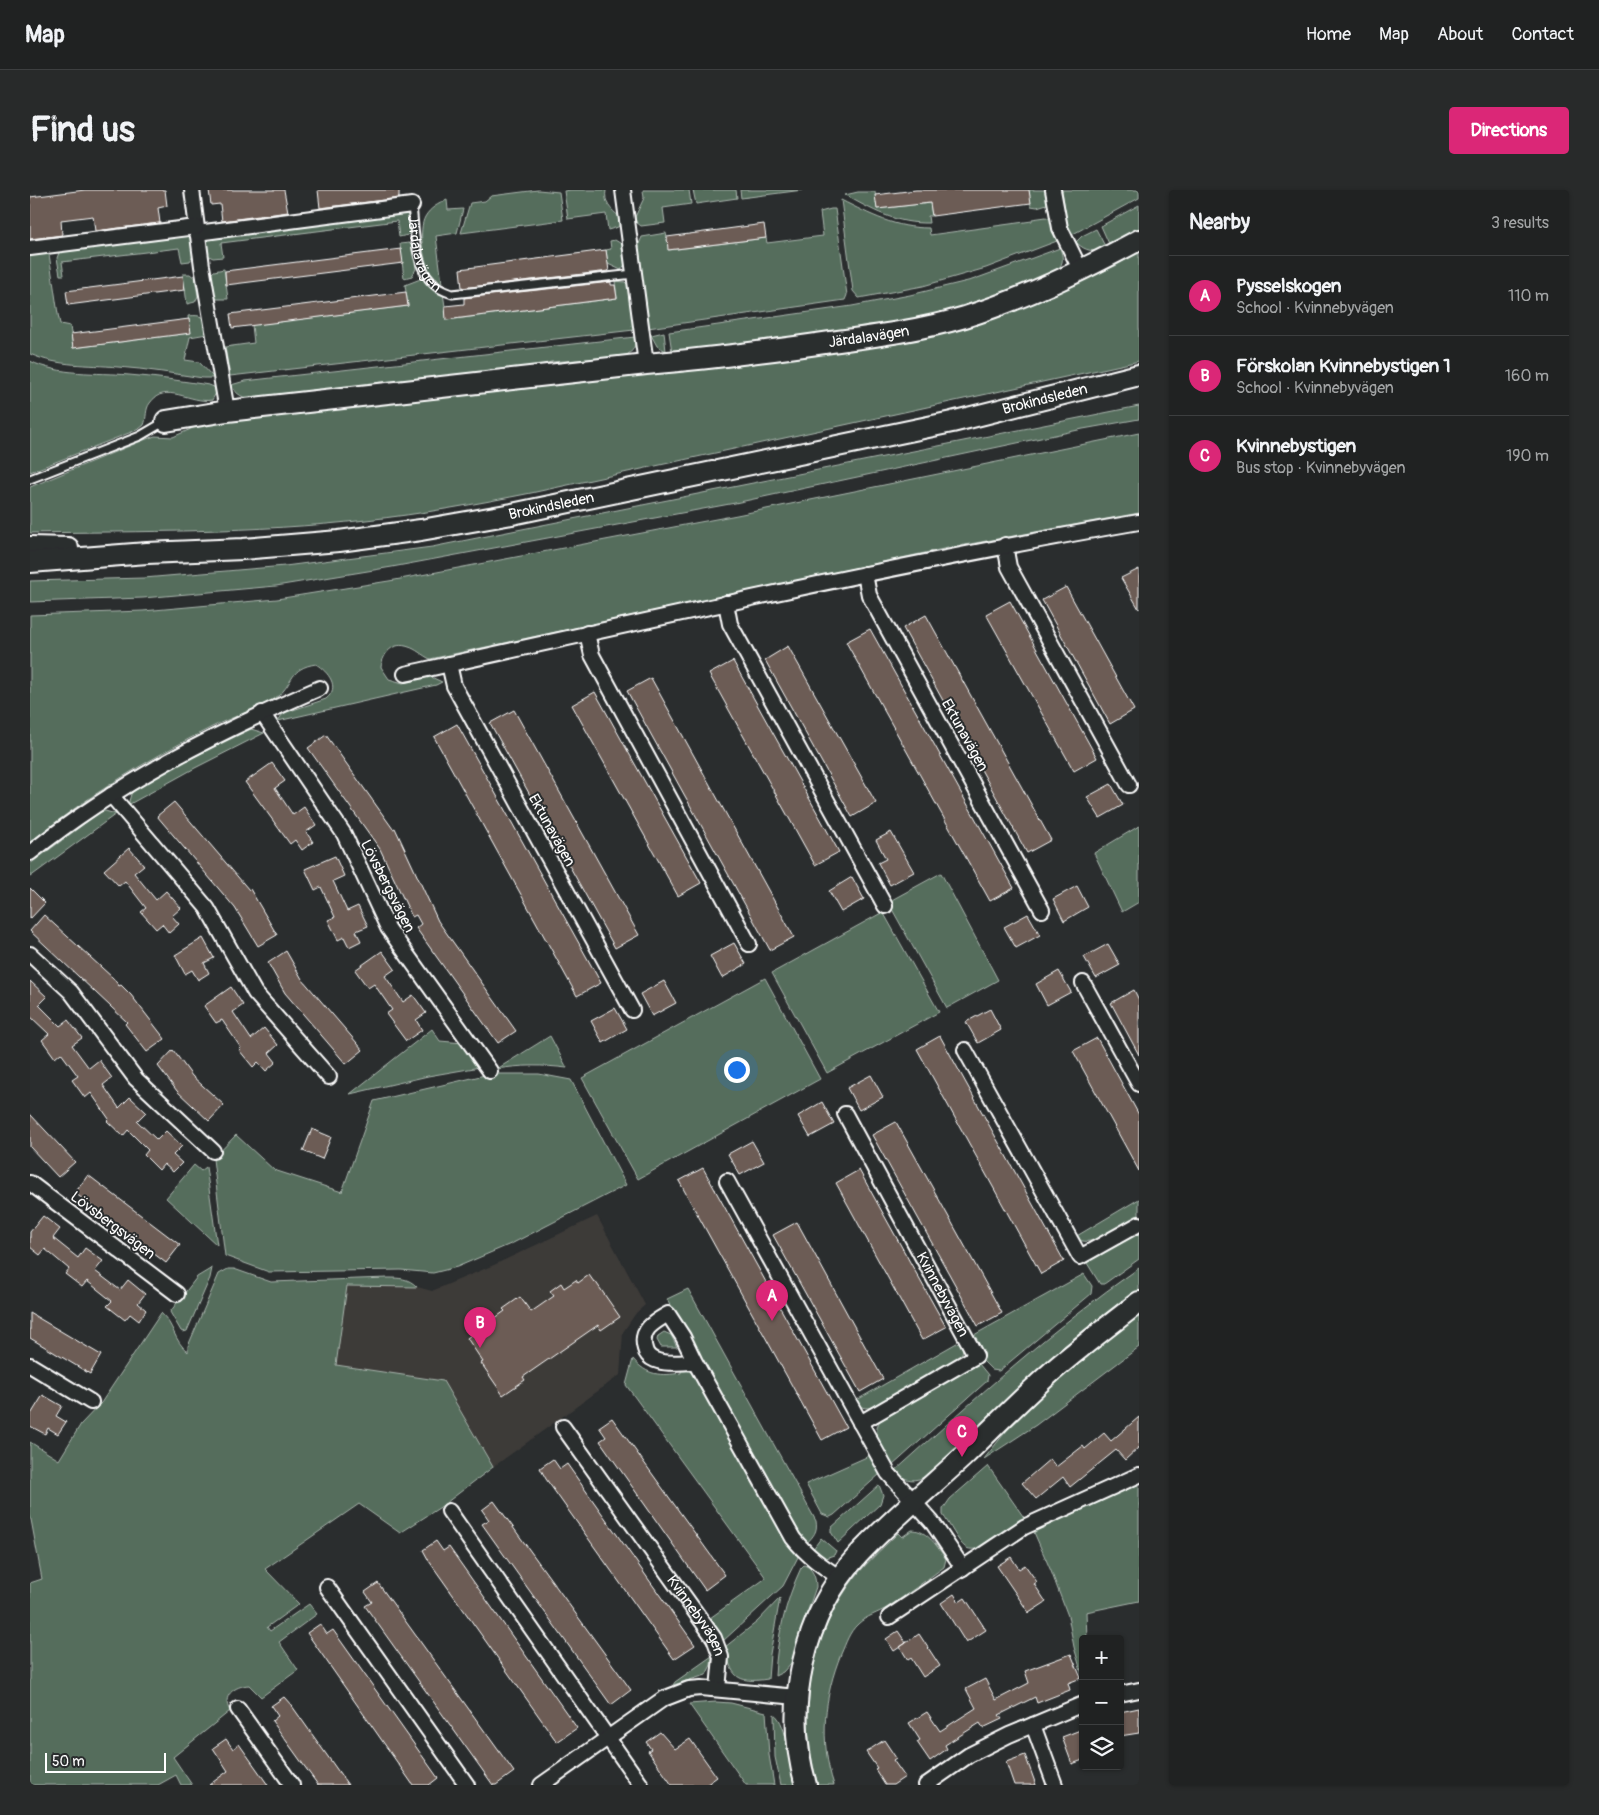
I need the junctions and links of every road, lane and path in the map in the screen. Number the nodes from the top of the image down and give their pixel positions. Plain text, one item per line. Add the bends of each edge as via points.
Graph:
1 (192, 190) edge
2 (623, 190) edge
3 (1053, 190) edge
4 (412, 205) joint
5 (197, 230) junction
6 (1139, 240) edge
7 (30, 248) edge
8 (1081, 271) junction
9 (634, 274) junction
10 (646, 364) junction
11 (1139, 376) edge
12 (1139, 389) edge
13 (228, 411) junction
14 (166, 420) joint
15 (952, 422) junction
16 (30, 479) edge
17 (1139, 522) edge
18 (1005, 545) junction
19 (30, 547) edge
20 (147, 554) junction
21 (30, 562) edge
22 (865, 574) junction
23 (726, 603) junction
24 (587, 633) junction
25 (449, 664) junction
26 (405, 674) dead end
27 (320, 688) dead end
28 (262, 713) junction
29 (1129, 785) dead end
30 (111, 795) junction
31 (30, 853) edge
32 (885, 906) dead end
33 (1042, 910) dead end
34 (749, 944) dead end
35 (30, 954) edge
36 (1083, 983) dead end
37 (632, 1010) dead end
38 (965, 1050) dead end
39 (490, 1071) dead end
40 (329, 1077) dead end
41 (1139, 1084) edge
42 (845, 1114) dead end
43 (213, 1151) dead end
44 (727, 1180) dead end
45 (30, 1183) edge
46 (1139, 1224) edge
47 (177, 1294) dead end
48 (1139, 1302) edge
49 (695, 1362) dead end
50 (30, 1366) edge
51 (91, 1402) dead end
52 (860, 1423) junction
53 (563, 1427) dead end
54 (1139, 1475) edge
55 (914, 1502) junction
56 (449, 1511) dead end
57 (962, 1568) junction
58 (840, 1578) junction
59 (327, 1588) dead end
60 (888, 1617) dead end
61 (718, 1689) junction
62 (1139, 1690) edge
63 (1124, 1693) edge
64 (797, 1697) junction
65 (1079, 1706) edge
66 (238, 1709) dead end
67 (1032, 1725) junction
68 (606, 1737) junction
69 (292, 1785) edge
70 (467, 1785) edge
71 (541, 1785) edge
72 (641, 1785) edge
73 (806, 1785) edge
74 (926, 1785) edge
75 (1055, 1785) edge

1 - 5 street
2 - 9 street
3 - 8 street via 1060,228
4 - 5 street, Järdalavägen
4 - 9 lane, Järdalavägen via 423,272 437,287 452,294
5 - 7 street, Järdalavägen
5 - 13 street
6 - 8 street, Järdalavägen
8 - 10 street, Järdalavägen via 1008,302 898,333
9 - 10 street
10 - 13 street, Järdalavägen
11 - 15 street, Brokindsleden
12 - 15 street, Brokindsleden
13 - 14 street, Järdalavägen
14 - 16 lane via 140,436
15 - 20 street, Brokindsleden via 421,530 253,548
17 - 18 street
18 - 22 street
18 - 29 street via 1009,567
19 - 20 street, Brokindsleden
20 - 21 street, Brokindsleden
22 - 23 street
22 - 33 street, Ektunavägen via 869,595
23 - 24 street
23 - 32 street via 730,624
24 - 25 street
24 - 34 street via 592,655
25 - 26 street
25 - 37 street, Ektunavägen via 454,686
27 - 28 street
28 - 30 street via 146,772
28 - 39 street, Lövsbergsvägen via 344,834 388,928
30 - 31 street
30 - 40 street via 207,908 255,993
35 - 43 street via 72,992 136,1078
36 - 41 street
38 - 46 street via 1080,1257
42 - 52 street, Kvinnebyvägen via 976,1356
44 - 52 street
45 - 47 street, Lövsbergsvägen
48 - 55 street via 1056,1368
49 - 58 street via 793,1538 817,1564
50 - 51 street
52 - 55 street via 888,1473
53 - 61 street, Kvinnebyvägen via 714,1638 721,1657
54 - 57 street via 1024,1527
55 - 57 street via 932,1522
55 - 58 street
56 - 68 street
57 - 60 street
58 - 64 street via 822,1608 812,1635
59 - 70 street
61 - 64 street
61 - 68 street via 695,1688 663,1698
62 - 63 street
64 - 73 street via 798,1752
65 - 67 street
66 - 69 street
67 - 74 street via 969,1756
67 - 75 street
68 - 71 street
68 - 72 street

